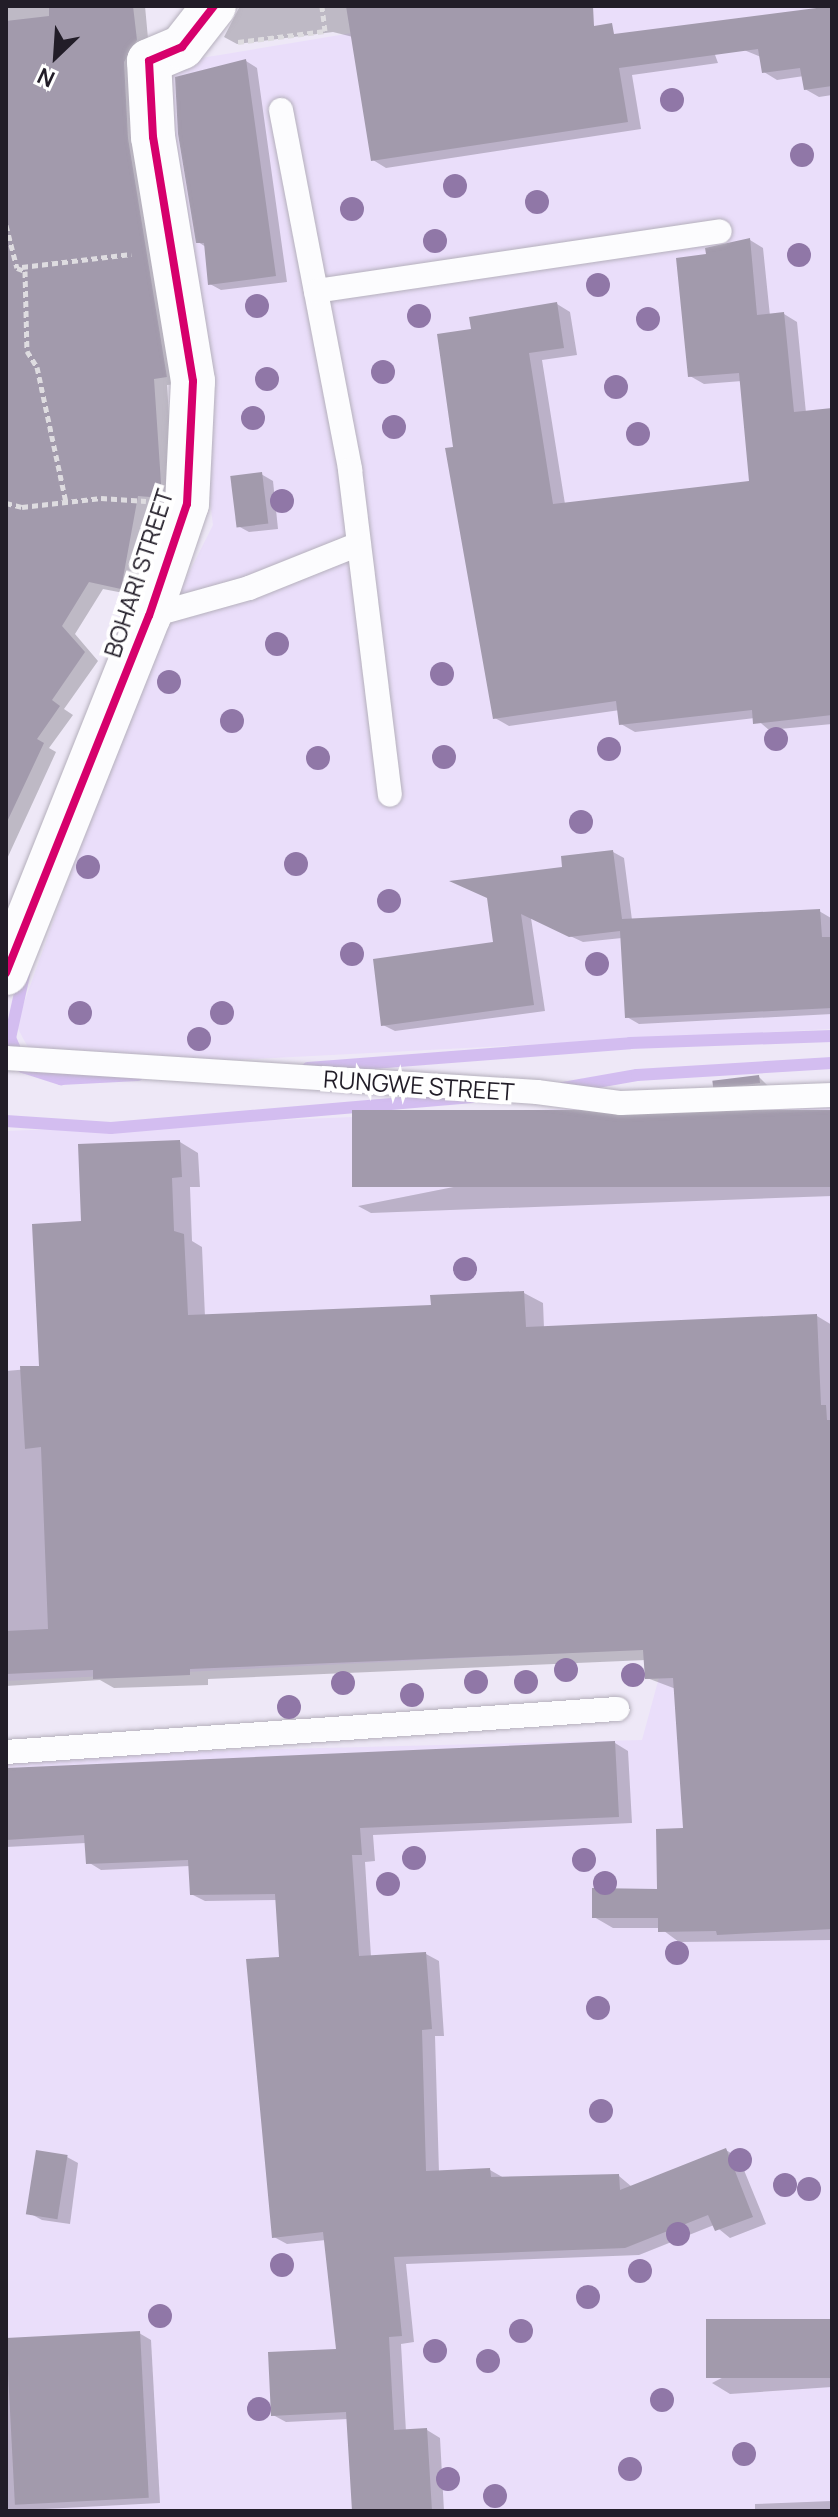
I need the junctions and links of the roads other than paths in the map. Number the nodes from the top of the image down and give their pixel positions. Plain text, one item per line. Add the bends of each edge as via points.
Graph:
1 (214, 6) edge
2 (281, 110) dead end
3 (720, 231) dead end
4 (316, 291) junction
5 (359, 544) junction
6 (149, 616) junction
7 (390, 795) dead end
8 (6, 973) edge
9 (6, 1058) edge
10 (832, 1095) edge
11 (617, 1709) dead end
12 (6, 1752) edge

1 - 6 street, BOHARI STREET via 182,47 149,61 153,137 193,381 187,504
2 - 4 lane
3 - 4 lane
4 - 5 lane
5 - 6 lane via 249,588
5 - 7 lane
6 - 8 street, BOHARI STREET
9 - 10 lane, RUNGWE STREET via 537,1092 621,1103
11 - 12 lane

